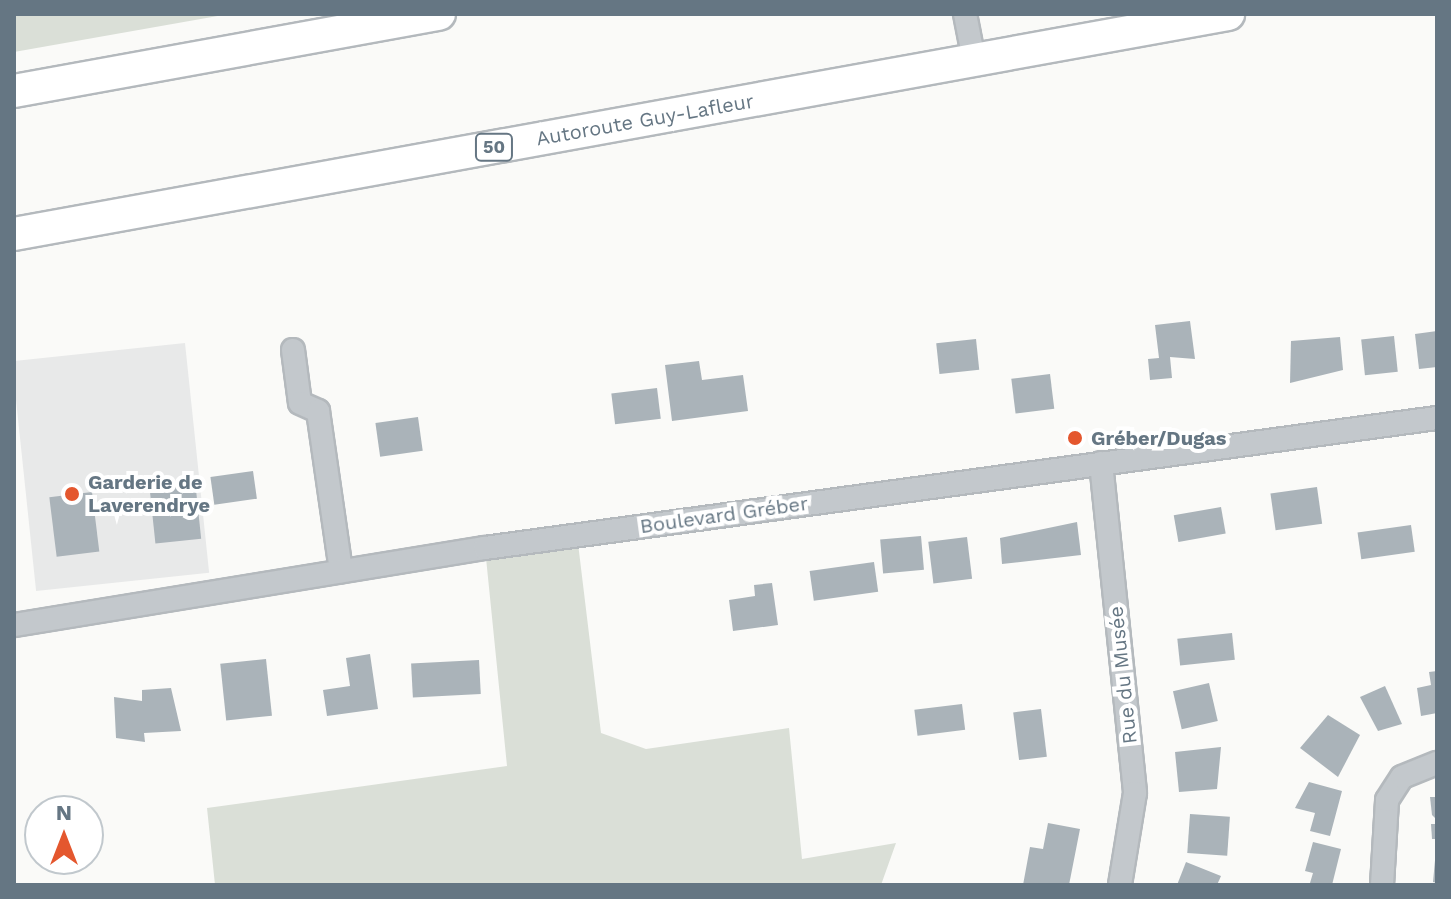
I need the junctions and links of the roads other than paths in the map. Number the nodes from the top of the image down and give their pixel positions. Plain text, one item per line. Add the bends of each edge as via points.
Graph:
1 (439, 14) edge
2 (965, 14) edge
3 (1228, 14) edge
4 (974, 60) junction
5 (14, 91) edge
6 (14, 234) edge
7 (293, 350) dead end
8 (1437, 418) edge
9 (1101, 463) junction
10 (341, 571) junction
11 (14, 625) edge
12 (1437, 763) edge
13 (1120, 885) edge
14 (1382, 885) edge

1 - 5 highway
2 - 4 street
3 - 4 highway, Autoroute Guy-Lafleur / 50
4 - 6 highway, Autoroute Guy-Lafleur / 50
7 - 10 street via 300,403 318,411
8 - 9 street, Boulevard Gréber
9 - 10 street, Boulevard Gréber
9 - 13 street, Rue du Musée via 1135,793
10 - 11 street, Boulevard Gréber
12 - 14 street via 1402,777 1387,800

